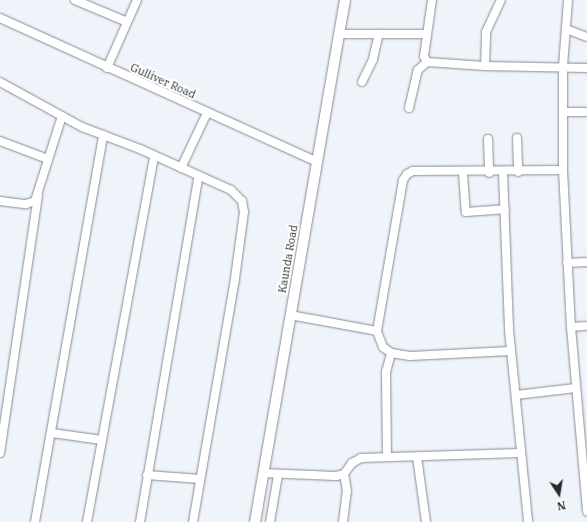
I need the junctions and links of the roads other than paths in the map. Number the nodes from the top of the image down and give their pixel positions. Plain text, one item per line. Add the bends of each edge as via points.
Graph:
1 (75, 0) edge
2 (137, 0) edge
3 (346, 0) edge
4 (432, 0) edge
5 (501, 0) edge
6 (568, 0) edge
7 (0, 18) edge
8 (127, 22) junction
9 (566, 29) junction
10 (340, 34) junction
11 (379, 34) junction
12 (427, 34) junction
13 (587, 37) edge
14 (427, 62) junction
15 (485, 66) junction
16 (563, 67) junction
17 (107, 68) junction
18 (587, 68) edge
19 (0, 82) edge
20 (362, 82) dead end
21 (408, 108) dead end
22 (563, 112) junction
23 (587, 112) edge
24 (207, 113) junction
25 (62, 116) junction
26 (103, 135) junction
27 (517, 138) dead end
28 (488, 139) dead end
29 (0, 141) edge
30 (154, 156) junction
31 (48, 159) junction
32 (317, 162) junction
33 (181, 168) junction
34 (563, 170) junction
35 (489, 172) junction
36 (503, 172) junction
37 (518, 172) junction
38 (463, 173) junction
39 (198, 178) junction
40 (38, 196) junction
41 (0, 197) edge
42 (0, 201) edge
43 (18, 204) junction
44 (505, 209) junction
45 (587, 262) edge
46 (567, 263) junction
47 (290, 315) junction
48 (587, 326) edge
49 (571, 328) junction
50 (377, 331) junction
51 (510, 351) junction
52 (391, 353) junction
53 (576, 388) junction
54 (516, 395) junction
55 (52, 433) junction
56 (102, 440) junction
57 (0, 453) edge
58 (520, 453) junction
59 (387, 457) junction
60 (417, 457) junction
61 (263, 473) junction
62 (344, 474) junction
63 (278, 475) junction
64 (147, 476) junction
65 (200, 479) junction
66 (587, 511) edge
67 (35, 522) edge
68 (86, 522) edge
69 (140, 522) edge
70 (193, 522) edge
71 (255, 522) edge
72 (270, 522) edge
73 (343, 522) edge
74 (426, 522) edge
75 (528, 522) edge

1 - 8 street
2 - 8 street
3 - 10 main road, Kaunda Road
4 - 12 street
5 - 15 street via 486,32
6 - 9 street
7 - 17 street, Gulliver Road
8 - 17 street
9 - 13 street
9 - 16 street
10 - 11 street
10 - 32 main road, Kaunda Road
11 - 12 street
11 - 20 street via 373,59
12 - 14 street
14 - 15 street
14 - 21 street via 418,70
15 - 16 street
16 - 18 street
16 - 22 street
17 - 24 street, Gulliver Road
19 - 25 street
22 - 23 street
22 - 34 street
24 - 32 street, Gulliver Road
24 - 33 street
25 - 26 street
25 - 31 street
26 - 30 street
26 - 55 street
27 - 37 street
28 - 35 street
29 - 31 street
30 - 33 street
30 - 56 street
31 - 40 street
32 - 47 main road, Kaunda Road
33 - 39 street
34 - 37 street
34 - 46 street
35 - 36 street
35 - 38 street
36 - 37 street
36 - 44 street
38 - 44 street via 466,212
38 - 50 street via 413,171 403,180
39 - 64 street
39 - 65 street via 235,193 242,201 244,212
40 - 43 street via 30,204
40 - 57 street
41 - 43 street
42 - 43 street
44 - 51 street
45 - 46 street
46 - 49 street
47 - 50 street
47 - 61 main road, Kaunda Road
48 - 49 street
49 - 53 street
50 - 52 street via 383,347
51 - 52 street via 410,356
51 - 54 street
52 - 59 street via 386,380
53 - 54 street
53 - 66 street
54 - 58 street
55 - 56 street
55 - 67 street
56 - 68 street
58 - 60 street
58 - 75 street
59 - 60 street
59 - 62 street via 356,460
60 - 74 street
61 - 63 street
61 - 71 main road, Kaunda Road
62 - 63 street
62 - 73 street via 347,492
63 - 72 street
64 - 65 street
64 - 69 street
65 - 70 street

